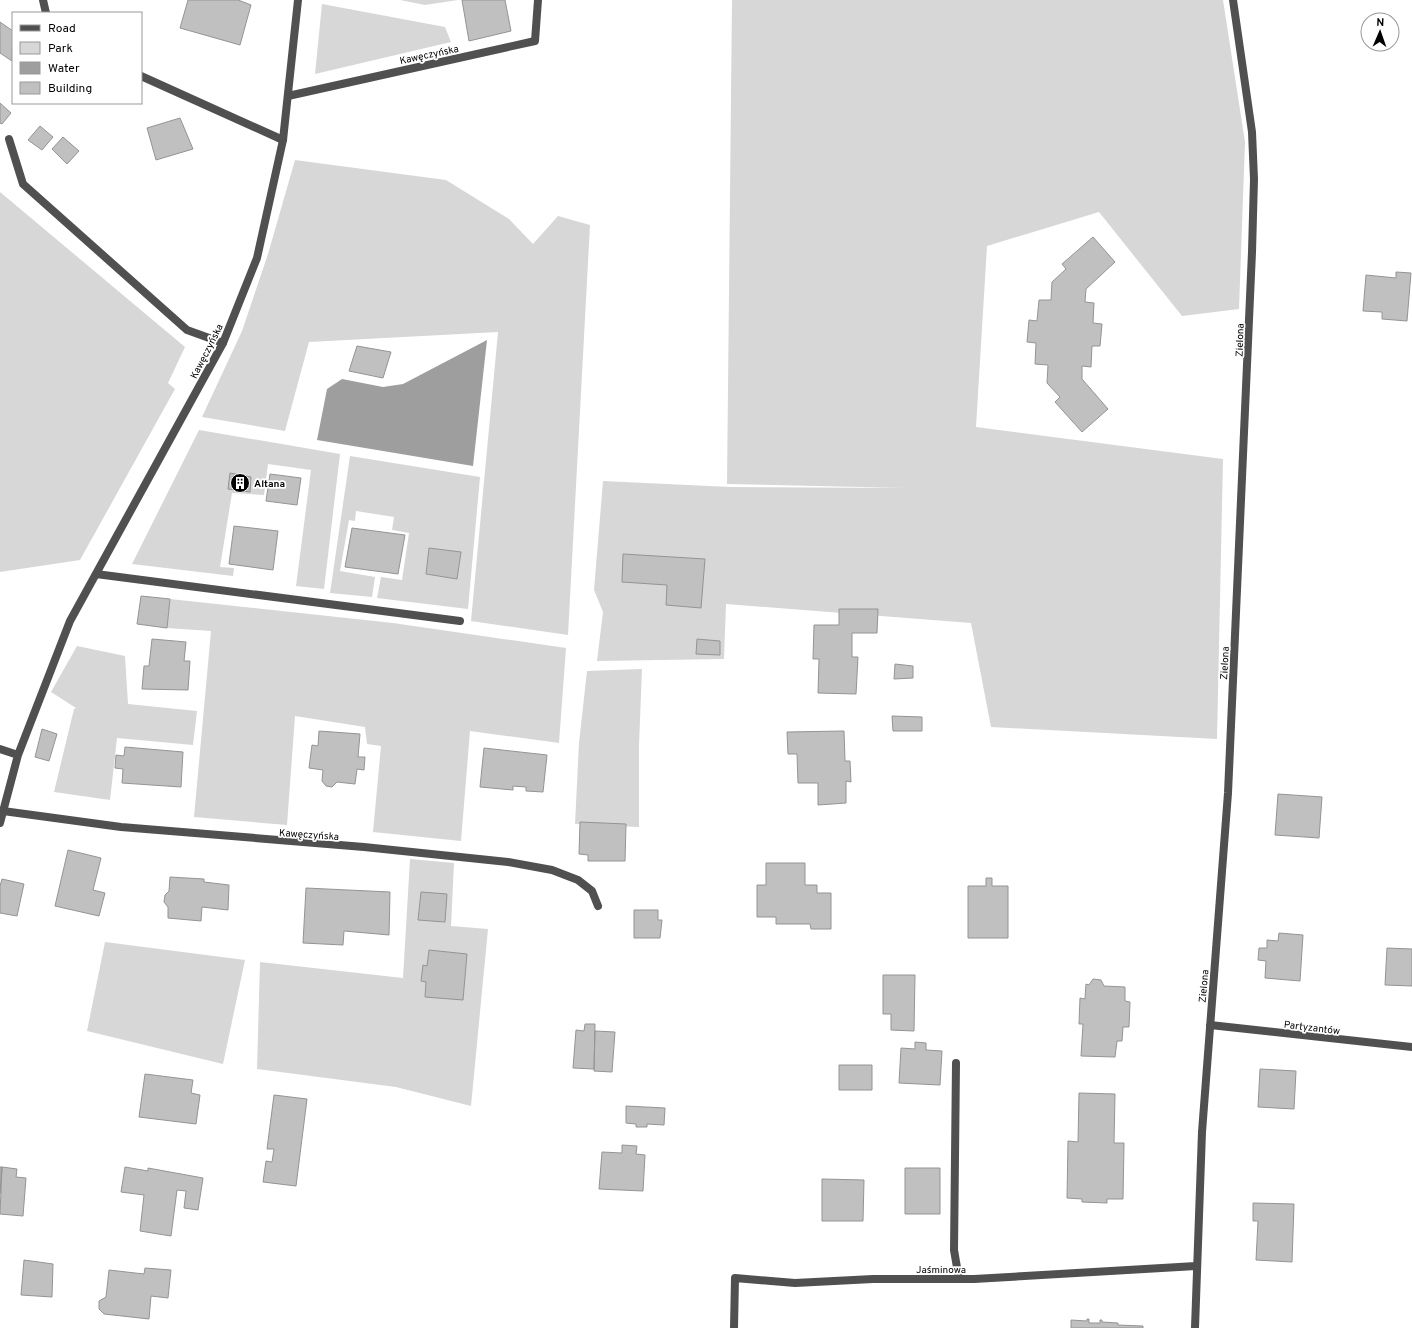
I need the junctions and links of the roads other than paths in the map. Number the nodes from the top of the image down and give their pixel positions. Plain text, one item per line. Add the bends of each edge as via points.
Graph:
1 (43, 0) edge
2 (298, 0) edge
3 (538, 0) edge
4 (1233, 0) edge
5 (46, 12) edge
6 (142, 76) edge
7 (288, 96) junction
8 (8, 139) dead end
9 (283, 140) junction
10 (223, 343) junction
11 (96, 574) junction
12 (460, 621) dead end
13 (0, 749) edge
14 (18, 755) junction
15 (3, 811) junction
16 (0, 823) edge
17 (598, 906) dead end
18 (1210, 1025) junction
19 (1412, 1047) edge
20 (956, 1063) dead end
21 (1196, 1266) junction
22 (959, 1279) junction
23 (734, 1328) edge
24 (1195, 1328) edge

1 - 5 street
2 - 7 street, Kawęczyńska
3 - 7 street, Kawęczyńska via 535,41
4 - 18 street, Zielona via 1252,132 1254,206 1228,794
6 - 9 street
7 - 9 street, Kawęczyńska
8 - 10 street via 22,184 187,330
9 - 10 street, Kawęczyńska via 256,258
10 - 11 street, Kawęczyńska
11 - 12 street
11 - 14 street, Kawęczyńska via 70,622
13 - 14 street
14 - 15 street, Kawęczyńska
15 - 16 street, Kawęczyńska
15 - 17 street, Kawęczyńska via 121,827 508,862 552,870 578,880 592,891
18 - 19 street, Partyzantów
18 - 21 street, Zielona
20 - 22 street via 954,1250
21 - 22 street, Jaśminowa
21 - 24 street, Zielona
22 - 23 street, Jaśminowa via 873,1278 795,1283 736,1278

